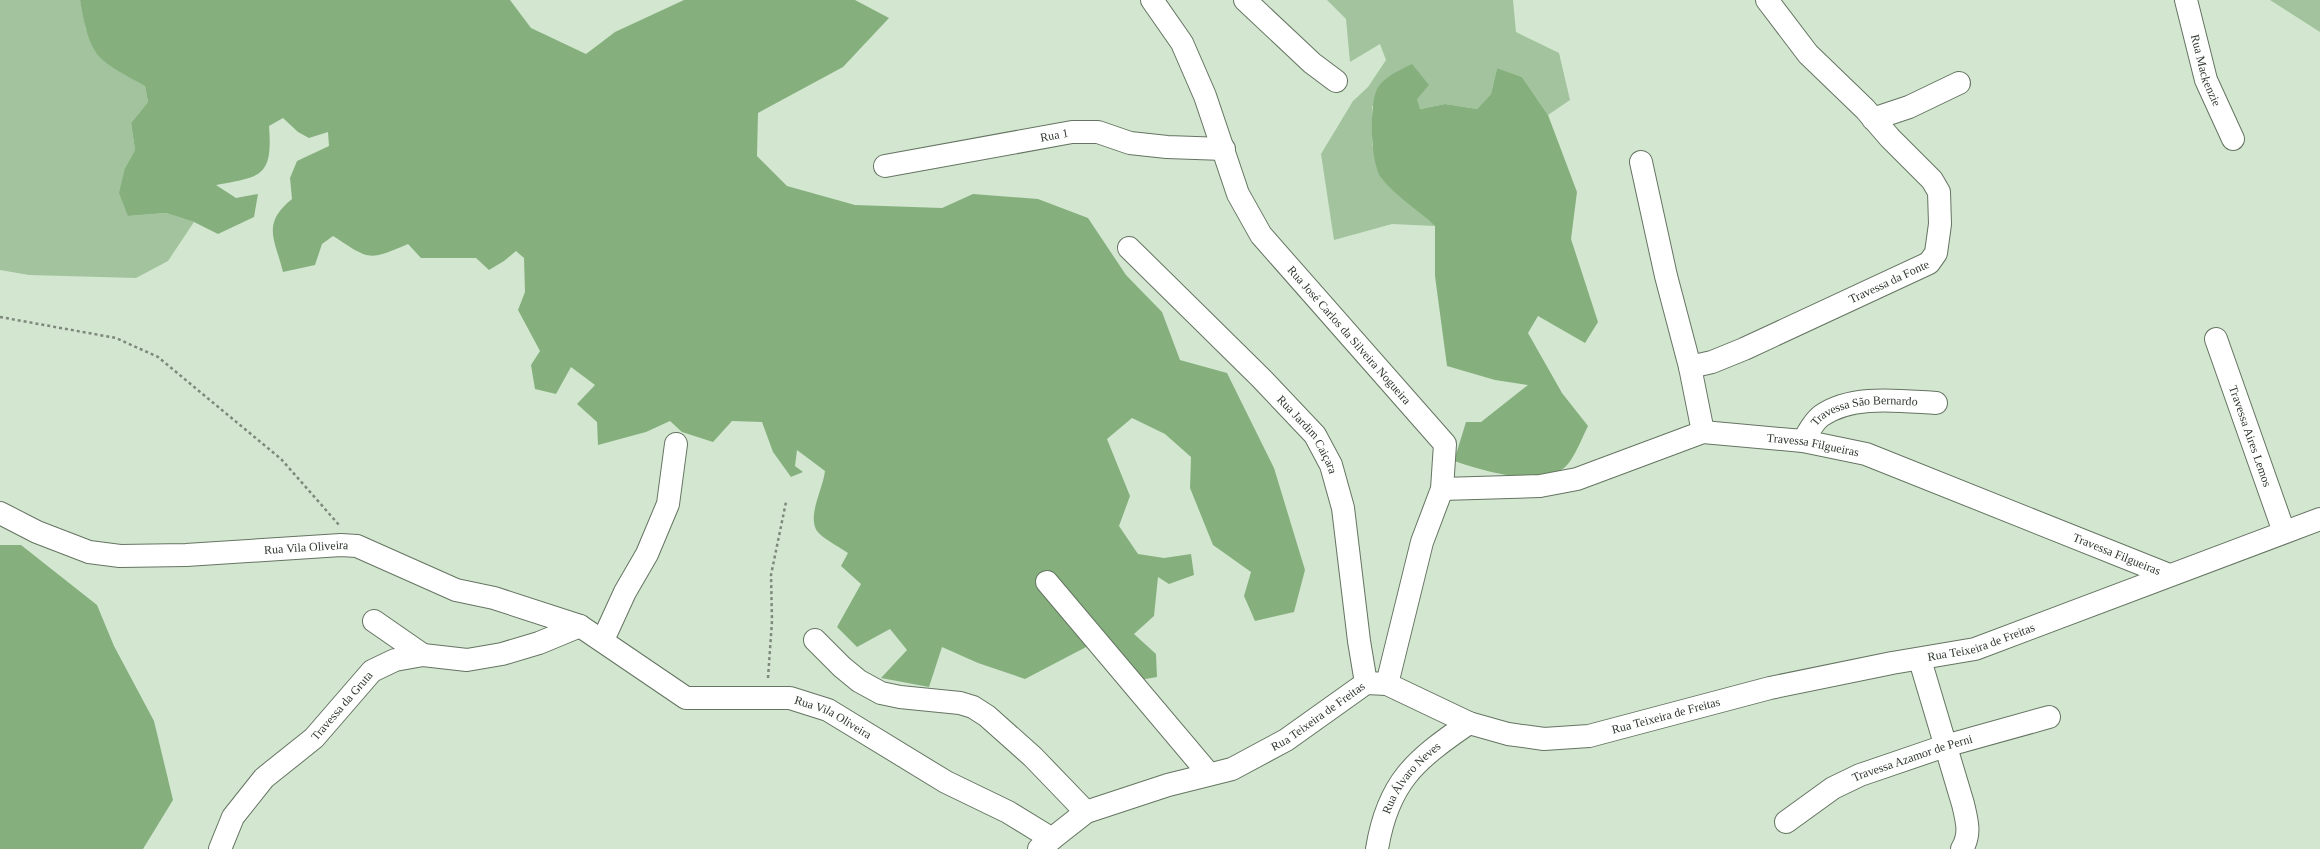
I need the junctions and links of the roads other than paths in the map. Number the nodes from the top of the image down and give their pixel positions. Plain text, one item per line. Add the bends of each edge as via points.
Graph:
1 (1152, 0) edge
2 (1245, 0) edge
3 (1767, 0) edge
4 (2186, 0) edge
5 (1336, 81) dead end
6 (1959, 83) dead end
7 (1873, 119) junction
8 (2232, 139) dead end
9 (1224, 149) junction
10 (1640, 162) dead end
11 (885, 166) dead end
12 (1129, 248) dead end
13 (2216, 339) dead end
14 (1690, 367) junction
15 (1936, 403) dead end
16 (1703, 432) junction
17 (1804, 441) junction
18 (676, 444) dead end
19 (1442, 489) junction
20 (0, 513) edge
21 (2320, 519) edge
22 (2284, 532) junction
23 (2169, 575) junction
24 (1047, 582) dead end
25 (374, 621) dead end
26 (580, 626) junction
27 (603, 640) junction
28 (815, 640) dead end
29 (423, 654) junction
30 (1920, 660) junction
31 (1377, 683) junction
32 (2049, 717) dead end
33 (1469, 723) junction
34 (1945, 746) junction
35 (1209, 774) junction
36 (1086, 812) junction
37 (1786, 822) dead end
38 (1045, 844) edge
39 (220, 849) edge
40 (1377, 849) edge
41 (1962, 849) edge

1 - 9 street, Rua José Carlos da Silveira Nogueira via 1182,43
2 - 5 street via 1312,63
3 - 7 street, Travessa da Fonte via 1808,54
4 - 8 street, Rua Mackenzie via 2206,80
6 - 7 street via 1909,107
7 - 14 street, Travessa da Fonte via 1921,166 1939,192 1940,224 1936,254 1929,263 1744,349 1712,362
9 - 11 street, Rua 1 via 1130,143 1098,132 1072,132
9 - 19 street, Rua José Carlos da Silveira Nogueira via 1238,194 1260,234 1445,444
10 - 14 street
12 - 31 street, Rua Jardim Caiçara via 1261,378 1315,436 1331,466 1343,508 1359,641
13 - 22 street, Travessa Aires Lemos
14 - 16 street
15 - 17 street, Travessa São Bernardo via 1885,400 1847,405 1820,417
16 - 17 street, Travessa Filgueiras
16 - 19 street, Travessa Filgueiras via 1577,479 1540,486
17 - 23 street, Travessa Filgueiras via 1866,454
18 - 27 street via 668,504 650,547 625,592
19 - 31 street, Rua José Carlos da Silveira Nogueira via 1422,542
20 - 26 street, Rua Vila Oliveira via 37,532 89,552 120,556 357,546 456,590 494,598
21 - 22 street, Rua Teixeira de Freitas
22 - 23 street, Rua Teixeira de Freitas via 2210,562
23 - 30 street, Rua Teixeira de Freitas via 1982,647
24 - 35 street
25 - 29 street
26 - 27 street, Rua Vila Oliveira
26 - 29 street, Travessa da Gruta via 539,643 502,654 467,660
27 - 38 street, Rua Vila Oliveira via 686,698 790,698 828,710 946,782 1008,812
28 - 36 street via 848,672 881,693 973,707 987,716 1033,757
29 - 39 street, Travessa da Gruta via 396,660 372,671 314,738 264,778 233,817
30 - 33 street, Rua Teixeira de Freitas via 1892,663 1770,688 1589,736 1544,739 1508,734
30 - 34 street
31 - 33 street, Rua Teixeira de Freitas
31 - 35 street, Rua Teixeira de Freitas via 1286,740 1232,769
32 - 34 street, Travessa Azamor de Perni
33 - 40 street, Rua Álvaro Neves via 1411,768 1395,790 1385,815
34 - 37 street, Travessa Azamor de Perni via 1860,775 1833,788
34 - 41 street via 1969,828
35 - 36 street, Rua Teixeira de Freitas
36 - 38 street, Rua Teixeira de Freitas

